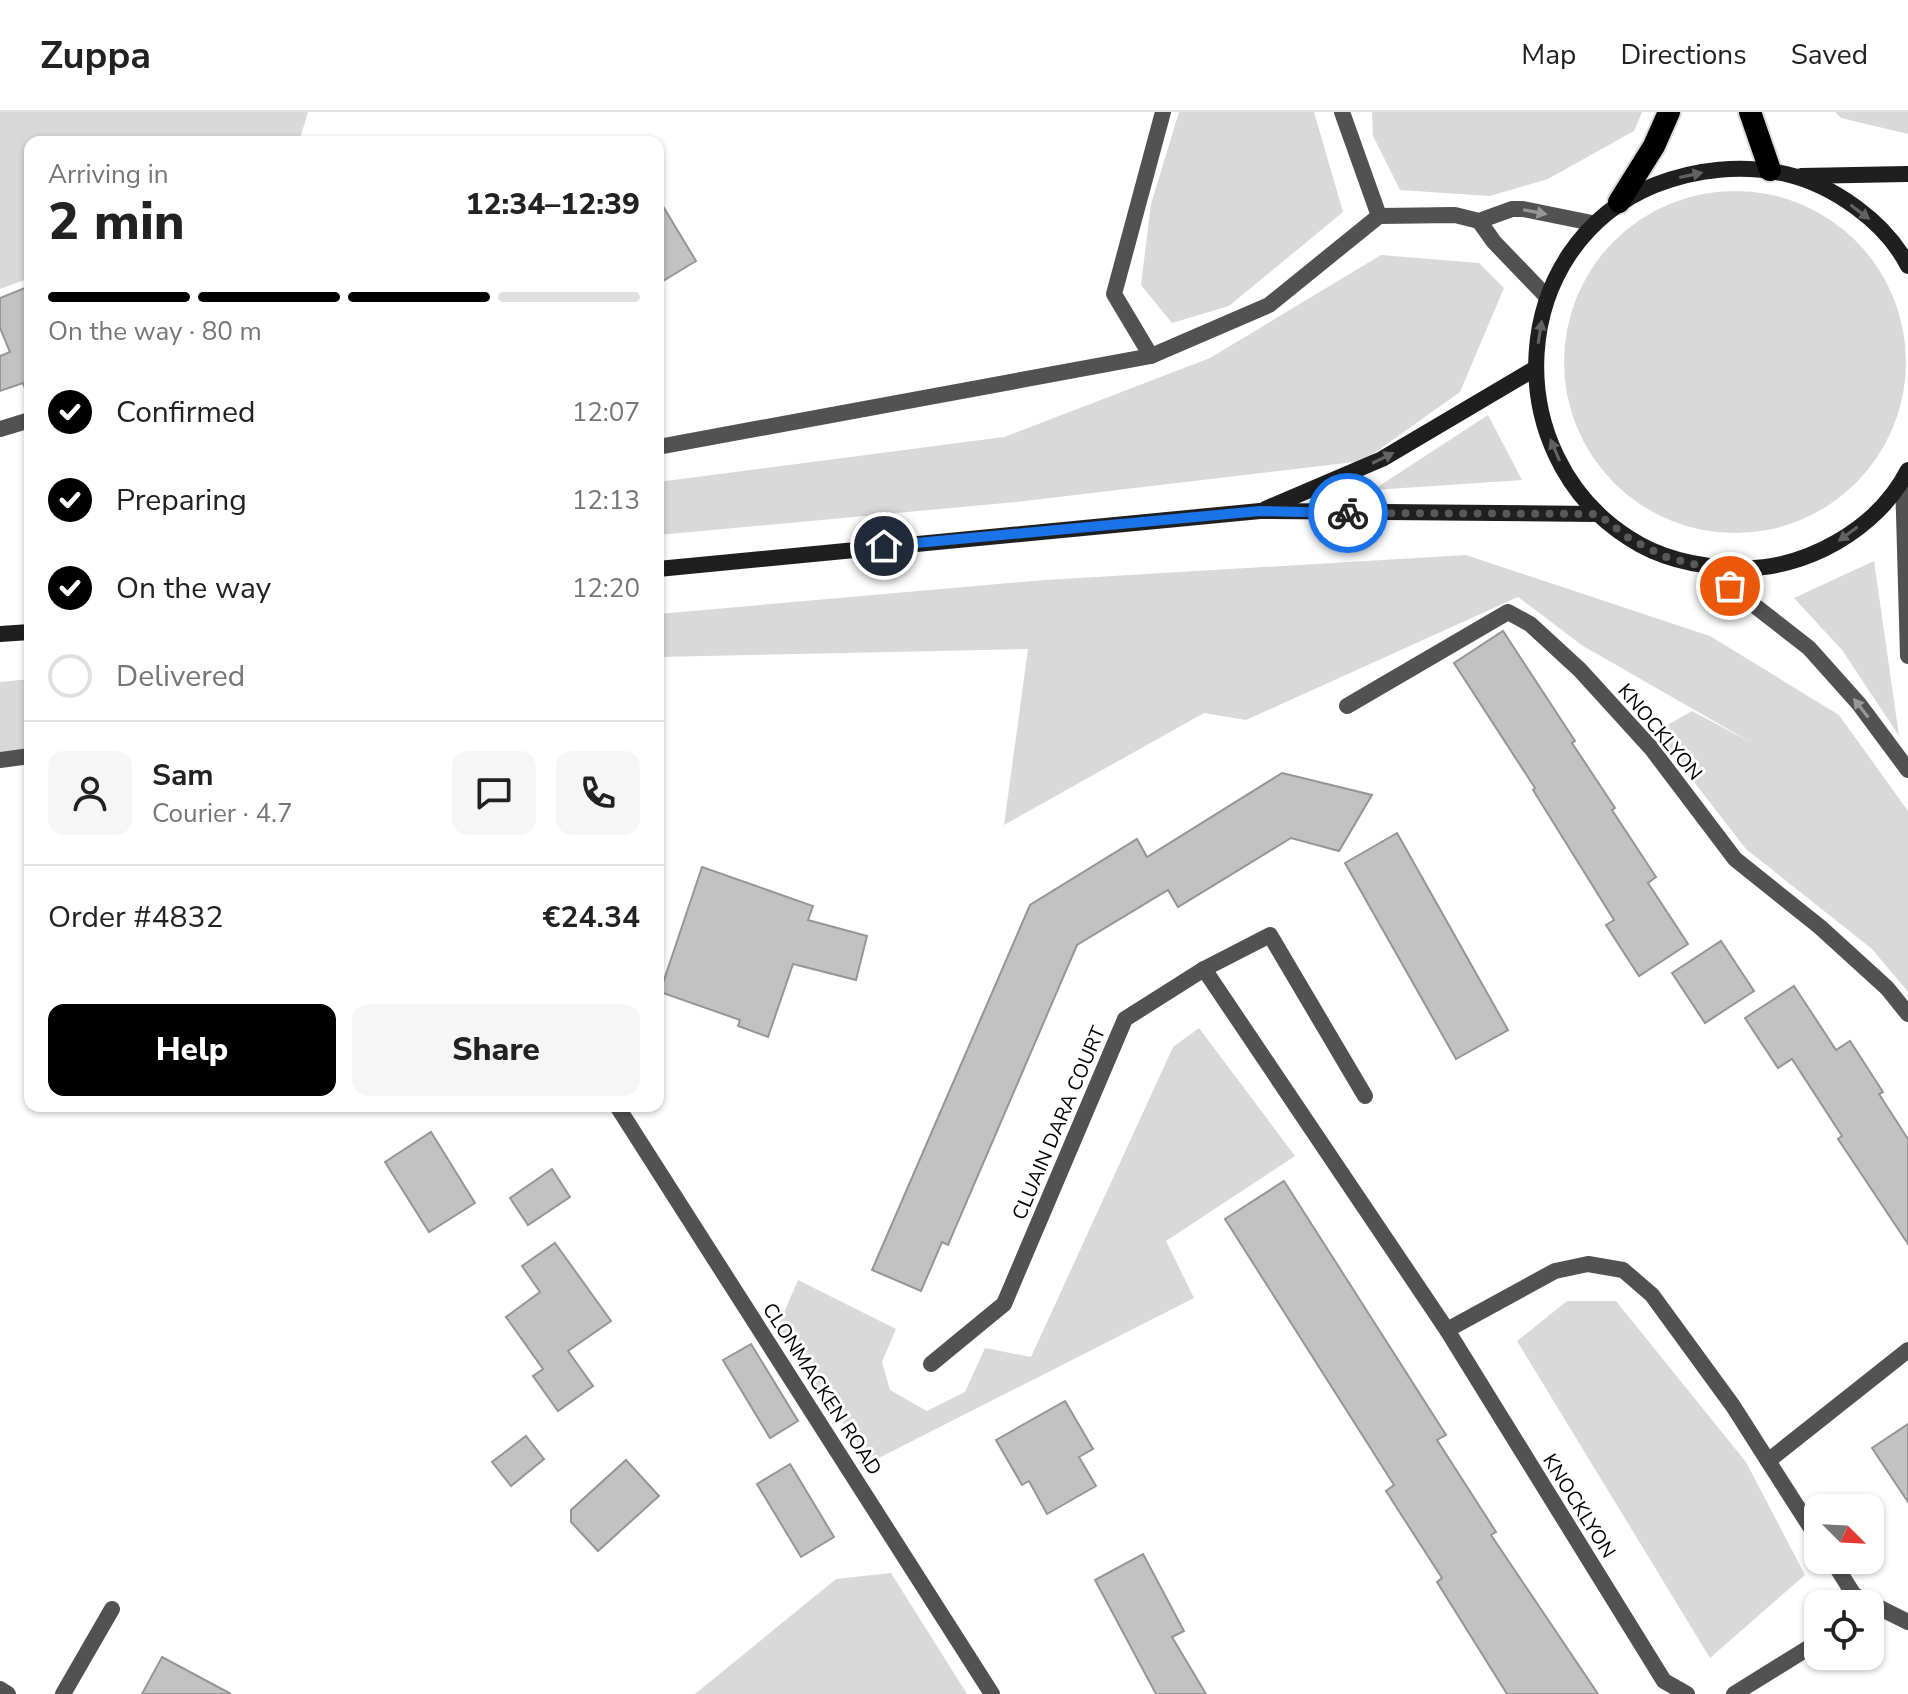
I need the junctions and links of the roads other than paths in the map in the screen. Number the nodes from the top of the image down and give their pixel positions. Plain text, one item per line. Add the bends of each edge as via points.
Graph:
1 (1163, 112) edge
2 (1342, 112) edge
3 (1669, 112) edge
4 (1750, 112) edge
5 (1770, 170) junction
6 (1908, 174) edge
7 (1795, 176) junction
8 (1619, 202) junction
9 (1379, 216) junction
10 (1479, 221) junction
11 (1592, 223) junction
12 (1908, 266) edge
13 (1546, 296) junction
14 (1151, 356) junction
15 (1536, 368) junction
16 (24, 422) edge
17 (0, 429) edge
18 (664, 446) edge
19 (1906, 474) edge
20 (1260, 511) junction
21 (1598, 514) junction
22 (1705, 567) junction
23 (664, 568) edge
24 (24, 632) edge
25 (0, 634) edge
26 (1908, 656) edge
27 (1347, 706) dead end
28 (24, 757) edge
29 (0, 760) edge
30 (1908, 770) edge
31 (1204, 969) junction
32 (1908, 1014) edge
33 (1365, 1096) dead end
34 (621, 1112) edge
35 (1447, 1330) junction
36 (1908, 1350) edge
37 (931, 1364) dead end
38 (1768, 1461) junction
39 (1804, 1517) edge
40 (112, 1609) dead end
41 (1884, 1612) edge
42 (1908, 1622) edge
43 (1804, 1651) edge
44 (0, 1689) edge
45 (8, 1694) edge
46 (63, 1694) edge
47 (992, 1694) edge
48 (1687, 1694) edge
49 (1734, 1694) edge

1 - 14 street via 1114,294
2 - 9 street
3 - 8 highway
4 - 5 highway
5 - 7 main road
8 -> 5 main road via 1671,179 1720,169
6 - 7 main road
7 -> 12 main road via 1838,195 1875,224
8 - 11 main road
9 - 10 street via 1455,215
9 - 14 street via 1269,305
10 -> 11 street via 1512,209
10 - 13 street
11 - 13 main road via 1566,256
15 -> 13 main road
14 - 18 street
20 -> 15 main road via 1382,459
21 -> 15 main road via 1564,472 1543,422
16 - 17 street
19 -> 22 main road via 1874,514 1837,542 1795,560 1751,569
19 - 26 street
20 - 21 main road
20 - 23 main road
21 - 22 main road via 1630,539 1666,557
30 -> 22 street via 1809,648
24 - 25 main road
27 - 32 street, KNOCKLYON via 1508,612 1530,624 1651,748 1735,859 1820,927
28 - 29 street
31 - 33 street, CLUAIN DARA COURT via 1270,935
31 - 35 street, KNOCKLYON
31 - 37 street, CLUAIN DARA COURT via 1125,1019 1004,1304
34 - 47 street, CLONMACKEN ROAD
35 - 38 street via 1555,1271 1588,1264 1623,1270 1652,1295
35 - 48 street, KNOCKLYON via 1664,1681
36 - 38 street
38 - 39 street
40 - 46 street
41 - 42 street
43 - 49 street
44 - 45 street

